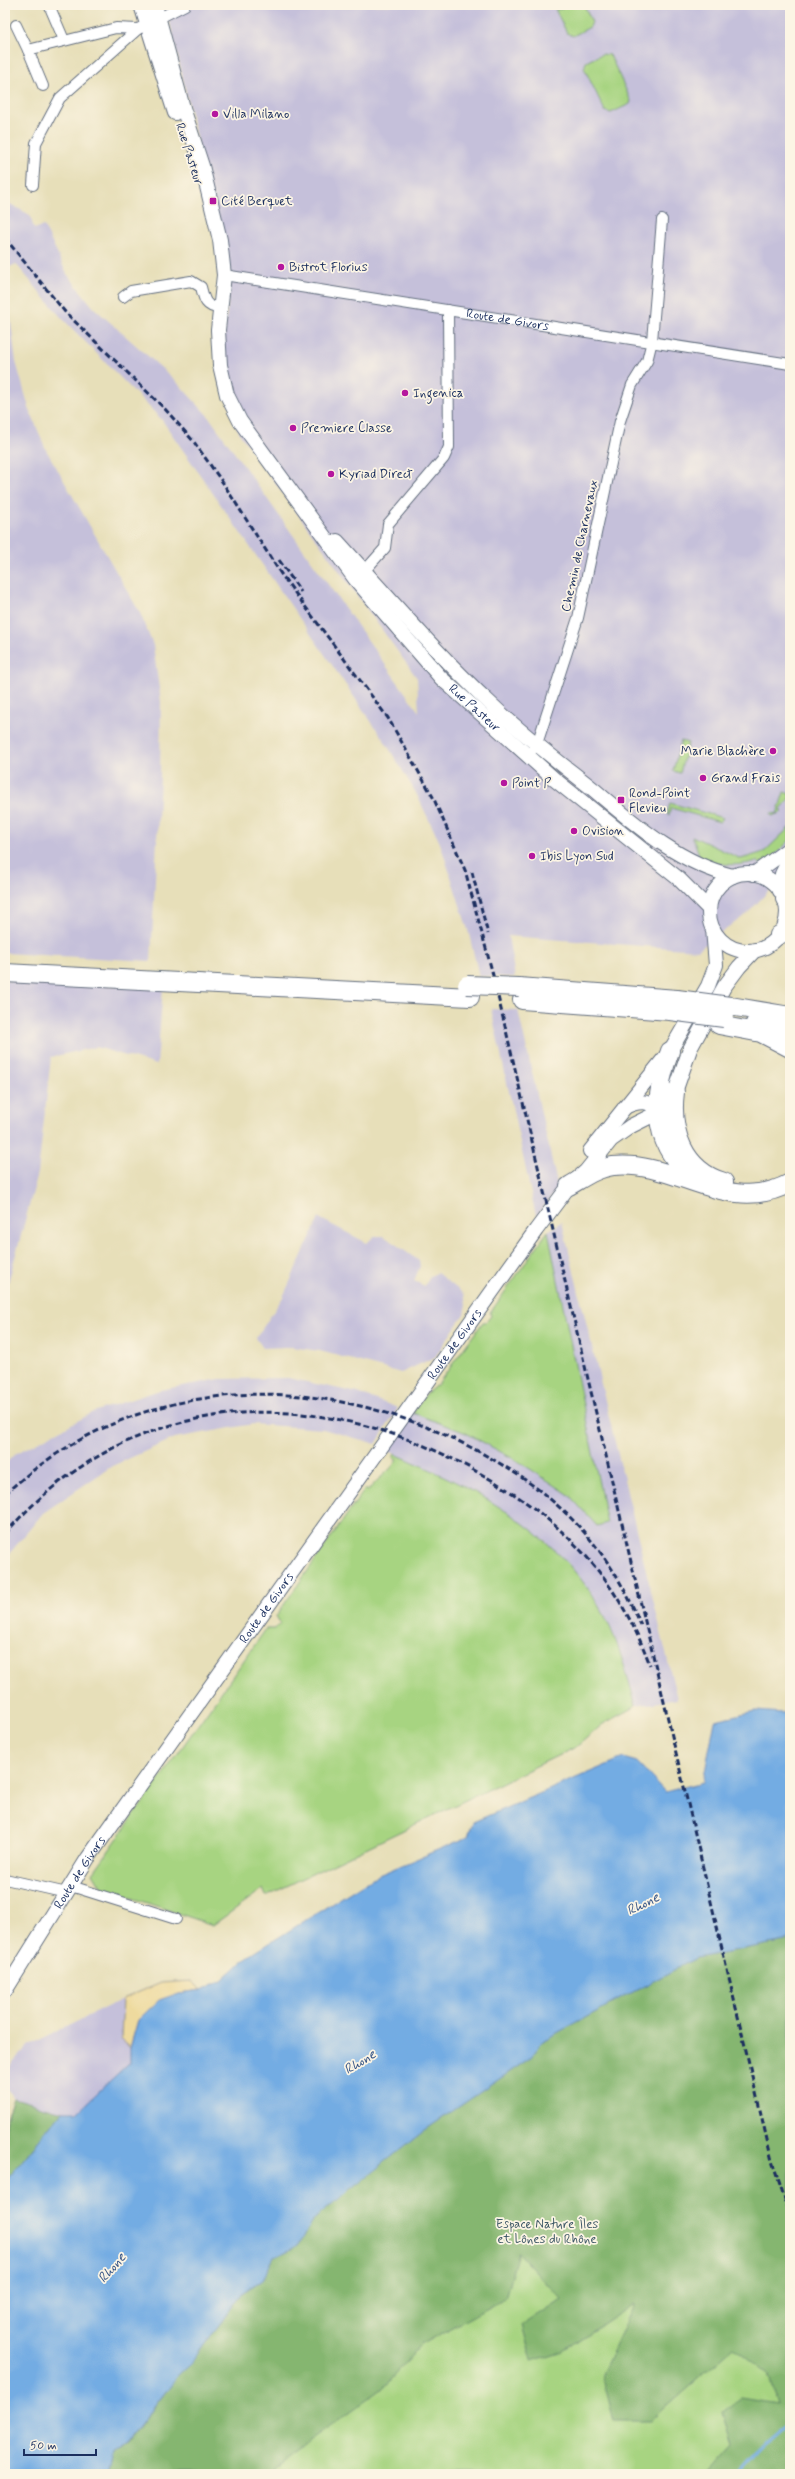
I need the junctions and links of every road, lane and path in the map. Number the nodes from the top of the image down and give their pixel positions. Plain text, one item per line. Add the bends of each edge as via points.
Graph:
1 (49, 5) edge
2 (141, 5) edge
3 (186, 5) edge
4 (157, 11) edge
5 (16, 25) dead end
6 (142, 27) junction
7 (64, 40) junction
8 (28, 50) junction
9 (44, 86) dead end
10 (33, 185) dead end
11 (662, 220) dead end
12 (224, 275) junction
13 (123, 297) dead end
14 (219, 308) junction
15 (448, 310) junction
16 (652, 341) junction
17 (790, 364) edge
18 (360, 576) junction
19 (532, 750) junction
20 (790, 848) edge
21 (790, 858) edge
22 (754, 874) junction
23 (732, 876) junction
24 (785, 897) edge
25 (709, 909) junction
26 (713, 929) junction
27 (785, 933) edge
28 (754, 950) junction
29 (5, 960) edge
30 (5, 973) edge
31 (397, 987) junction
32 (520, 994) junction
33 (672, 1009) junction
34 (725, 1016) junction
35 (790, 1016) edge
36 (790, 1029) edge
37 (790, 1048) edge
38 (670, 1051) junction
39 (675, 1092) junction
40 (625, 1107) junction
41 (658, 1109) junction
42 (675, 1128) junction
43 (790, 1173) edge
44 (790, 1183) edge
45 (704, 1184) junction
46 (569, 1186) junction
47 (5, 1879) edge
48 (69, 1889) junction
49 (176, 1919) dead end
50 (7, 1984) edge

1 - 7 street
2 - 6 main road, Rue Pasteur
3 - 4 street
4 - 6 street
4 - 12 main road, Rue Pasteur via 212,201
5 - 8 street
6 - 7 street via 116,28
6 - 10 street via 60,98 36,143
6 - 14 main road, Rue Pasteur via 204,203
7 - 8 street
8 - 9 street
11 - 16 street, Chemin de Charnevaux
12 - 14 main road, Rue Pasteur
12 - 15 street, Route de Givors
13 - 14 street via 131,291 191,281 201,287 204,302
14 - 18 main road, Rue Pasteur via 220,365 227,395 240,421 275,471
15 - 16 street, Route de Givors
15 - 18 street via 449,447 444,458 388,524 385,548
16 - 17 street, Route de Givors
16 - 19 street, Chemin de Charnevaux via 647,361 632,385 620,421 578,618
18 - 19 main road, Rue Pasteur via 441,678
19 - 23 main road, Rue Pasteur via 675,851 706,869
19 - 25 main road, Rue Pasteur via 593,812 679,879
20 - 22 main road
21 - 24 main road via 782,874
22 - 23 main road
22 - 24 main road via 766,878
23 - 25 main road via 716,889
24 - 27 main road
25 - 26 main road
26 - 28 main road via 720,940 730,947
26 - 38 main road via 717,959 715,971
27 - 28 main road via 771,944
28 - 39 main road via 724,987 690,1049
29 - 31 highway
30 - 31 highway
31 - 32 highway
32 - 33 highway
32 - 33 highway
33 - 34 highway, bridge
34 - 35 highway
34 - 36 highway
34 - 37 highway
38 - 40 main road
38 - 41 highway via 660,1076
39 - 41 main road
39 - 42 highway
40 - 41 main road via 643,1101
40 - 46 main road via 577,1169
41 - 42 main road
41 - 45 highway via 660,1130 670,1154 683,1169
41 - 46 main road via 611,1140 586,1171
42 - 43 highway via 688,1158 714,1178 750,1185 768,1183
44 - 45 highway via 774,1190 752,1194 729,1193
45 - 46 highway via 643,1168 621,1166 597,1170
46 - 48 main road, Route de Givors via 174,1737
47 - 48 street
48 - 49 street
48 - 50 main road, Route de Givors

